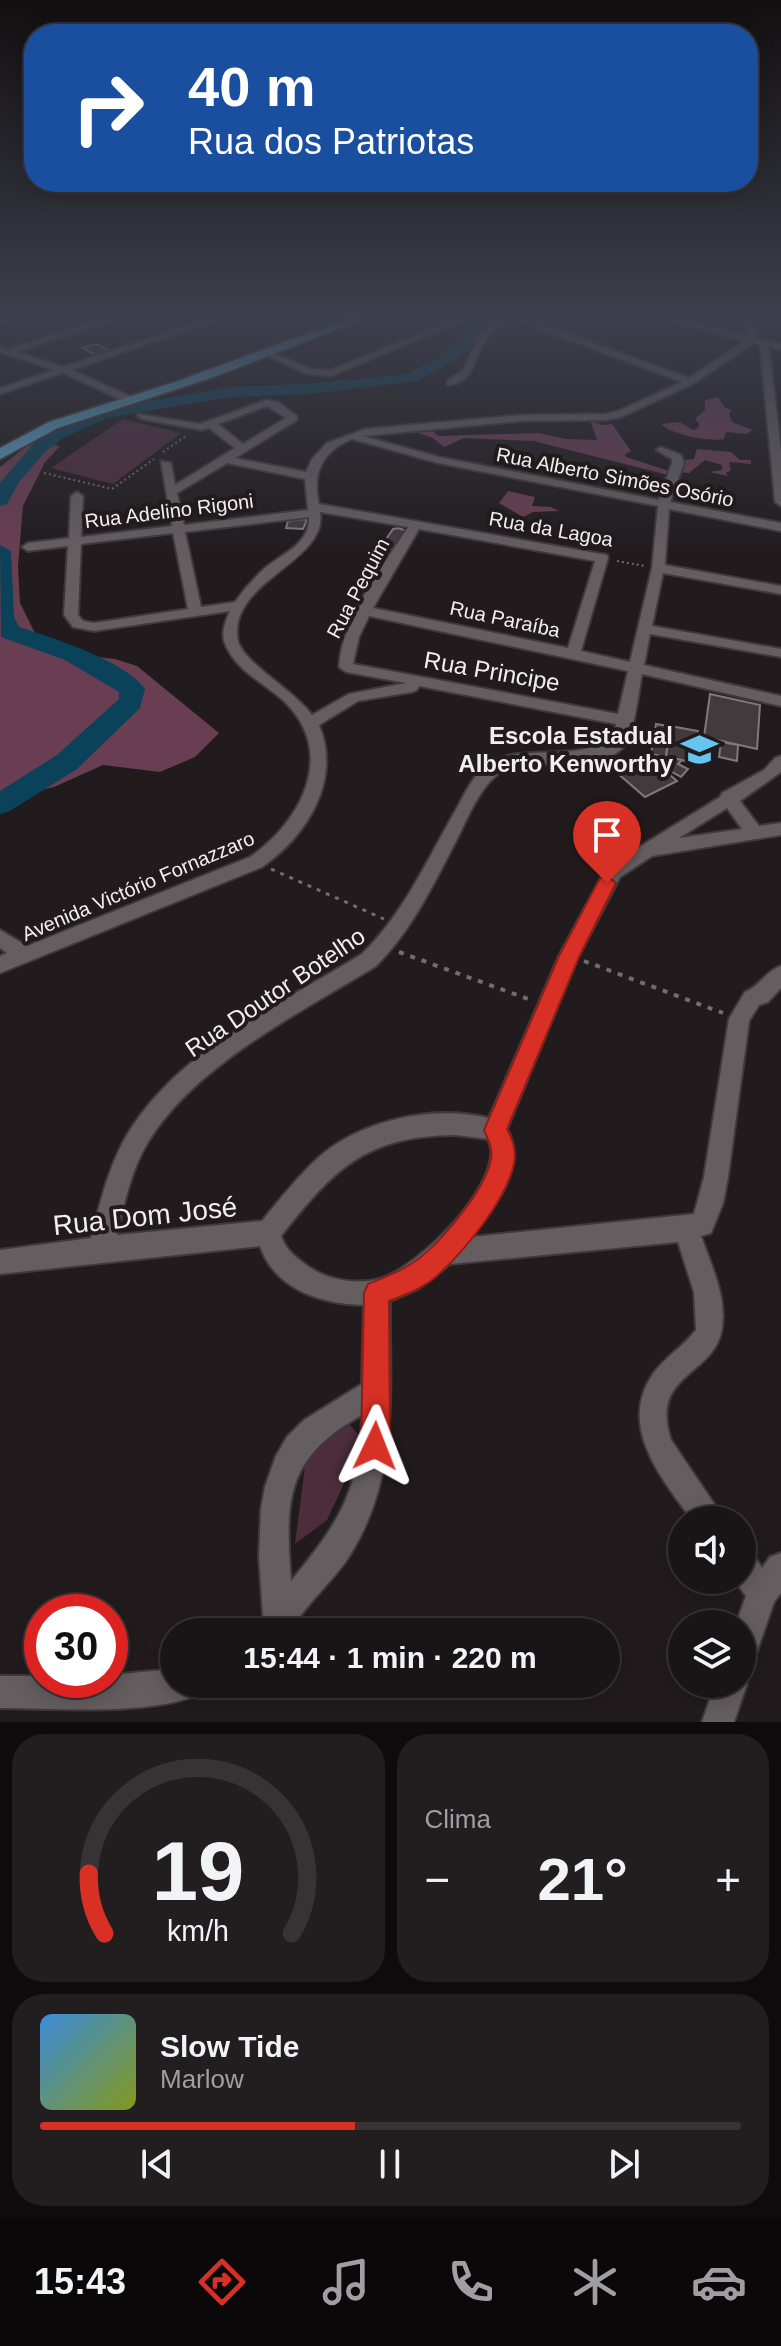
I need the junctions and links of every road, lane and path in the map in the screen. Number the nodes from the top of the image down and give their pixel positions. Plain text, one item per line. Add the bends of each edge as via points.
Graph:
1 (114, 395) edge
2 (121, 395) edge
3 (148, 395) edge
4 (662, 395) edge
5 (766, 395) edge
6 (132, 401) junction
7 (142, 416) dead end
8 (210, 423) junction
9 (193, 426) junction
10 (349, 435) junction
11 (0, 442) edge
12 (243, 449) junction
13 (661, 450) dead end
14 (0, 455) edge
15 (227, 460) junction
16 (160, 461) junction
17 (44, 473) dead end
18 (310, 476) junction
19 (173, 491) junction
20 (77, 496) dead end
21 (781, 501) edge
22 (664, 503) junction
23 (314, 510) junction
24 (416, 524) junction
25 (781, 527) edge
26 (177, 530) junction
27 (74, 542) junction
28 (28, 547) dead end
29 (602, 558) junction
30 (658, 568) junction
31 (781, 590) edge
32 (241, 605) junction
33 (195, 611) junction
34 (365, 611) junction
35 (644, 629) junction
36 (781, 653) edge
37 (573, 655) junction
38 (636, 669) junction
39 (350, 670) joint
40 (435, 684) junction
41 (781, 701) edge
42 (625, 721) junction
43 (312, 722) junction
44 (781, 762) edge
45 (728, 797) junction
46 (781, 829) edge
47 (756, 835) junction
48 (648, 850) junction
49 (256, 862) junction
50 (400, 927) junction
51 (0, 938) edge
52 (384, 947) junction
53 (25, 955) junction
54 (569, 956) junction
55 (0, 965) edge
56 (781, 974) edge
57 (547, 1006) junction
58 (739, 1019) junction
59 (495, 1130) junction
60 (686, 1229) junction
61 (268, 1233) junction
62 (101, 1249) junction
63 (445, 1252) junction
64 (0, 1262) edge
65 (377, 1293) junction
66 (377, 1391) junction
67 (700, 1506) edge
68 (781, 1568) edge
69 (756, 1585) edge
70 (762, 1593) junction
71 (756, 1611) edge
72 (274, 1618) edge
73 (281, 1618) edge
74 (160, 1687) edge
75 (0, 1692) edge
76 (726, 1698) edge
77 (718, 1722) edge

1 - 11 main road
2 - 6 street
3 - 6 main road
4 - 10 street via 605,417 520,418
5 - 21 street
6 - 14 main road via 39,432
7 - 9 street
8 - 9 street
8 - 12 street
8 - 12 street via 266,403 293,419
9 - 16 path
10 - 18 street via 317,458
10 - 22 street, Rua Alberto Simões Osório via 438,460
12 - 15 street
13 - 22 street, Rua Doutor Botelho via 678,460
15 - 18 street
15 - 19 street
16 - 17 path via 112,489
16 - 19 street
18 - 23 street
19 - 26 street
20 - 27 street
22 - 25 street, Rua Alberto Simões Osório
22 - 30 street, Rua Doutor Botelho
23 - 24 street, Rua da Lagoa
23 - 26 street, Rua Adelino Rigoni
23 - 32 street via 313,532
24 - 29 street, Rua da Lagoa
24 - 34 street, Rua Pequim
26 - 27 street, Rua Adelino Rigoni
26 - 33 street
27 - 28 street, Rua Adelino Rigoni
27 - 33 street via 74,621 94,627
29 - 30 path, Rua da Lagoa
29 - 37 street
30 - 31 street
30 - 35 street, Rua Doutor Botelho
32 - 33 street
32 - 43 street via 229,627 239,657
34 - 37 street, Rua Paraíba
34 - 39 street, Rua Pequim via 344,658
35 - 36 street
35 - 38 street, Rua Doutor Botelho
37 - 38 street, Rua Paraíba
38 - 41 street, Rua Paraíba
38 - 42 street, Rua Doutor Botelho
39 - 40 street, Rua Principe
40 - 42 street, Rua Principe
40 - 43 street via 368,692
42 - 50 street, Rua Doutor Botelho via 620,740 609,750 577,759 509,763 489,772
43 - 49 street, Avenida Victório Fornazzaro via 319,741 312,797 279,847
44 - 45 street
45 - 47 street
45 - 48 street
46 - 47 street
47 - 48 street
48 - 54 street via 613,872
49 - 50 path
49 - 53 street, Avenida Victório Fornazzaro
50 - 52 street, Rua Doutor Botelho
51 - 53 street
52 - 57 path
52 - 62 street, Rua Doutor Botelho via 213,1060 158,1110 141,1132 115,1190
53 - 55 street, Avenida Victório Fornazzaro
54 - 57 street
54 - 58 path
56 - 58 street via 761,996 752,998
57 - 59 street
58 - 60 street via 711,1203 702,1224
59 - 61 street, Rua Dom José via 449,1123 361,1141 326,1166
59 - 63 street via 503,1145 503,1163 475,1215
60 - 63 street
60 - 67 street via 709,1301 708,1334 665,1377 654,1397 650,1425
61 - 62 street, Rua Dom José
61 - 65 street via 285,1265 312,1284 334,1292
62 - 64 street, Rua Dom José
63 - 65 street via 409,1280
65 - 66 street
66 - 72 street via 326,1421 297,1447 281,1482 274,1522
66 - 73 street via 375,1446 362,1503 339,1546
68 - 70 street
69 - 70 street
70 - 71 street
74 - 75 street
76 - 77 street

